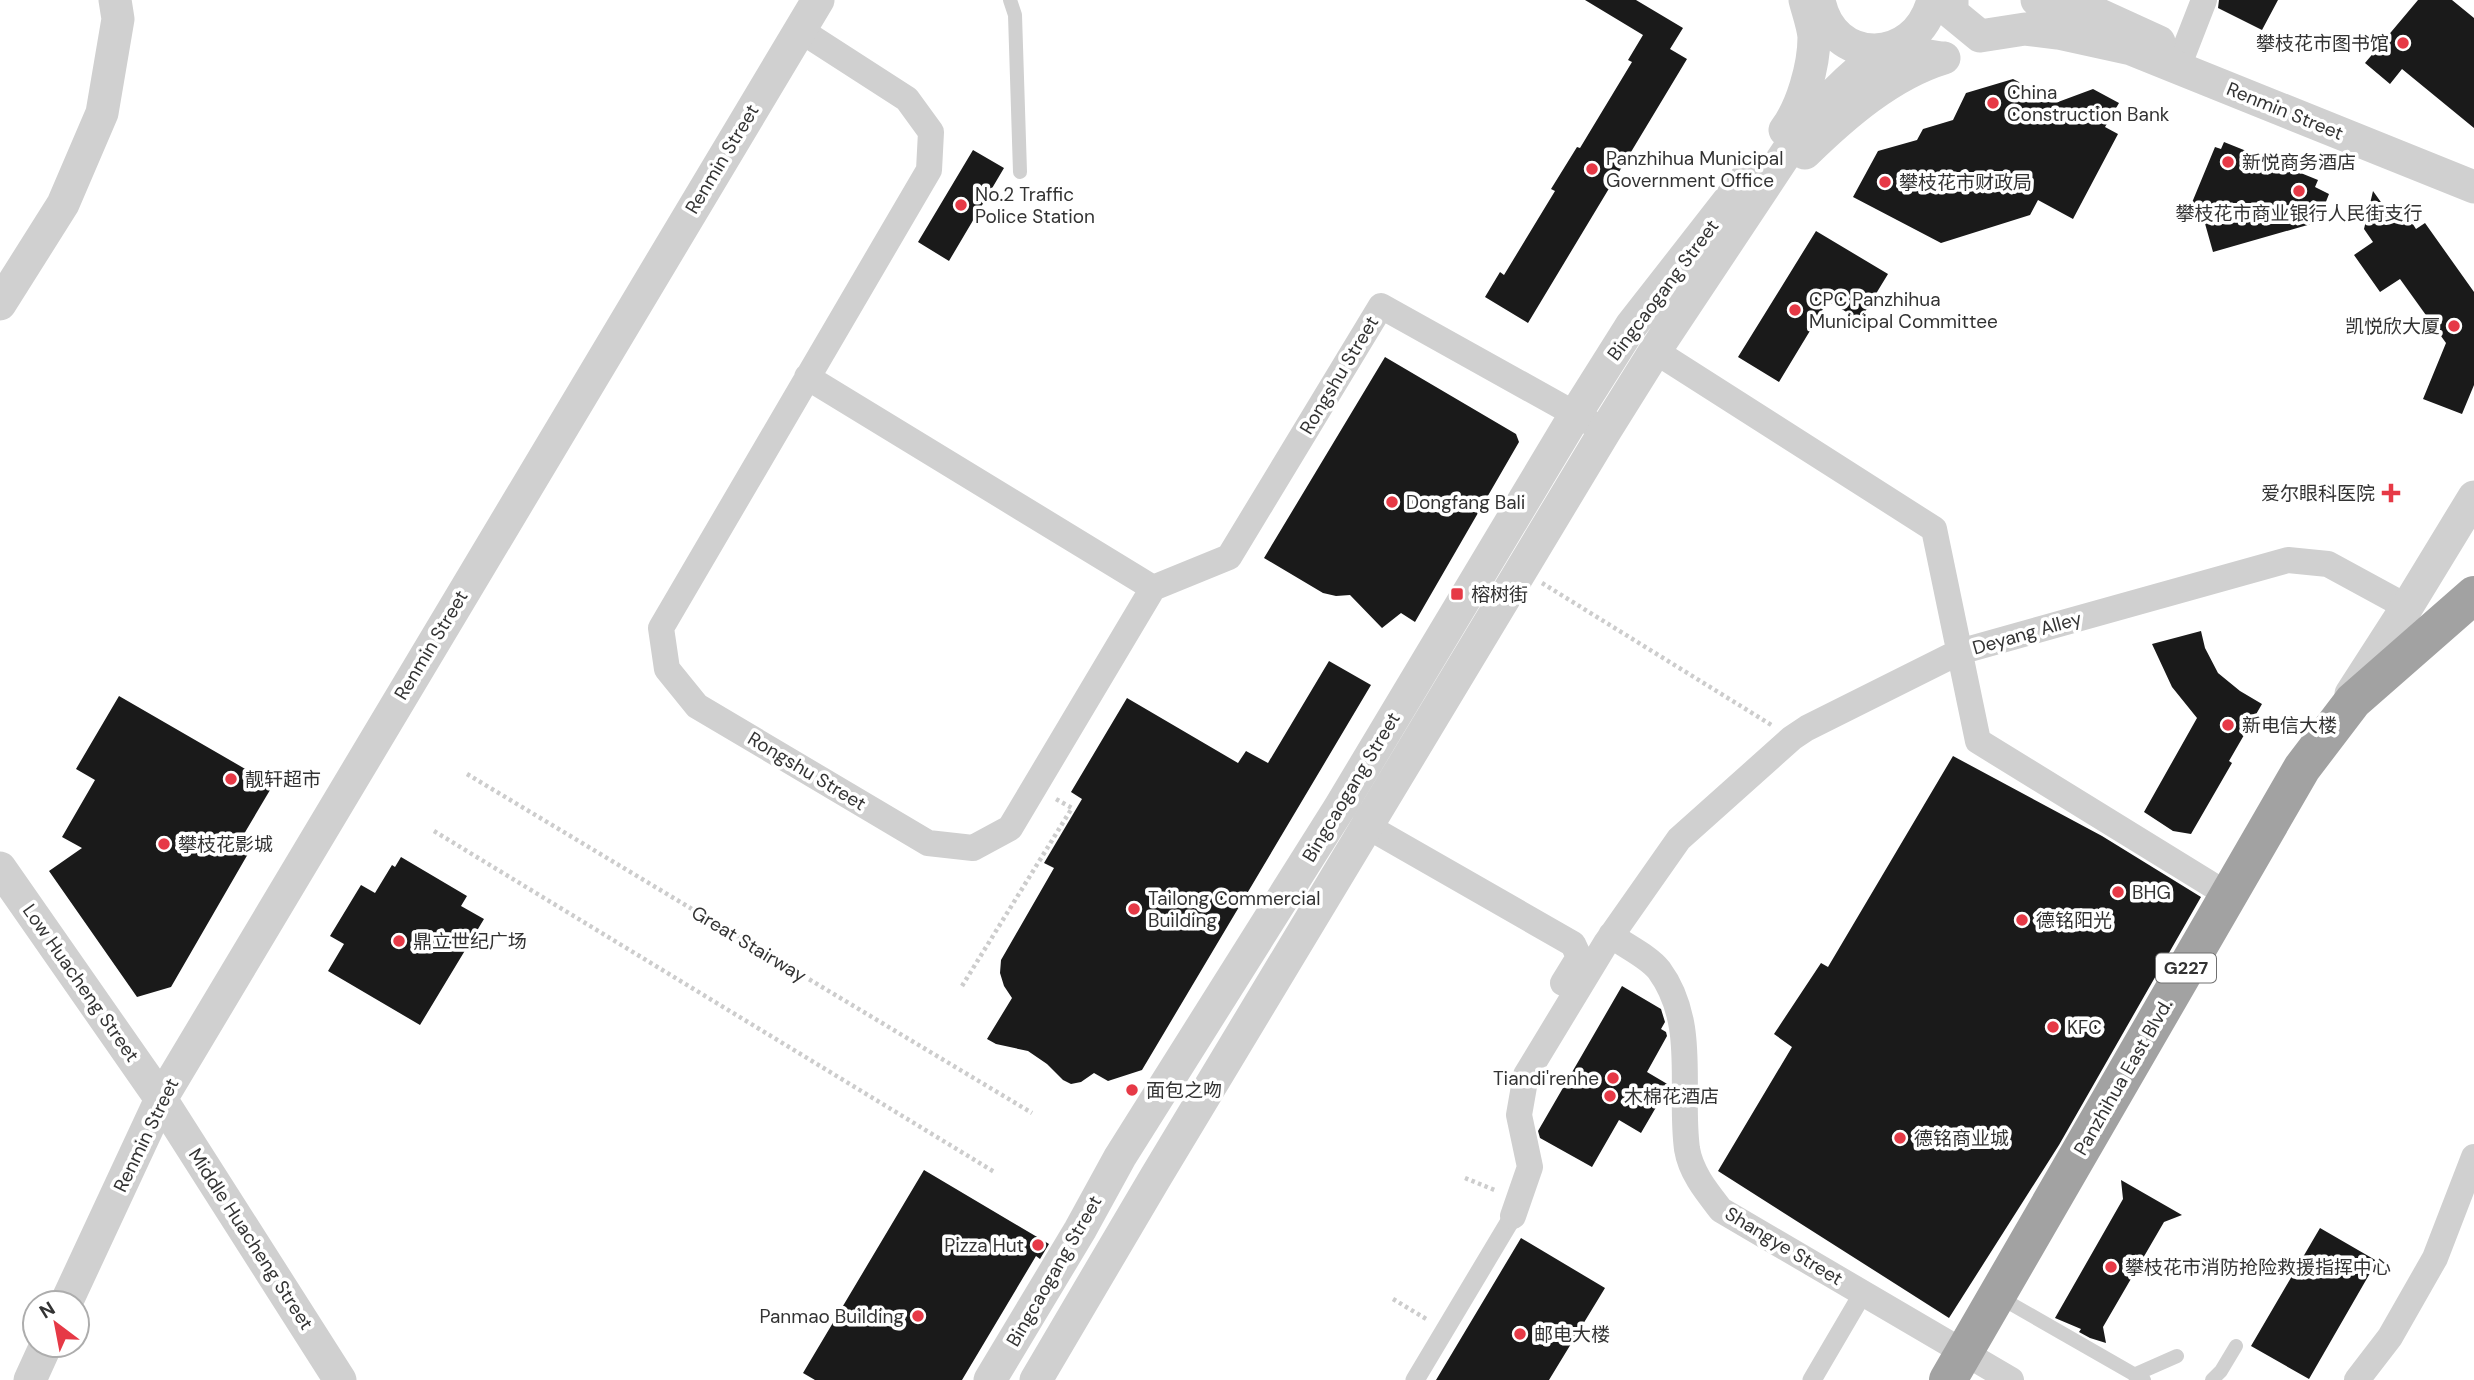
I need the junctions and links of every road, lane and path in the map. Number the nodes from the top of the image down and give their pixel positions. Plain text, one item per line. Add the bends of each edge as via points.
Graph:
1 (116, 0) edge
2 (818, 0) edge
3 (1010, 0) edge
4 (1933, 0) edge
5 (1952, 0) edge
6 (2037, 0) edge
7 (2067, 0) edge
8 (2204, 0) edge
9 (1815, 1) edge
10 (800, 30) junction
11 (2091, 41) junction
12 (1886, 49) junction
13 (1941, 58) junction
14 (2178, 60) junction
15 (1020, 172) dead end
16 (2471, 184) edge
17 (1733, 215) junction
18 (0, 304) edge
19 (1655, 351) junction
20 (807, 377) junction
21 (1575, 415) junction
22 (1605, 431) junction
23 (2474, 497) edge
24 (1521, 570) junction
25 (1153, 588) junction
26 (2474, 595) edge
27 (2407, 607) junction
28 (2474, 618) edge
29 (1959, 652) junction
30 (1792, 738) junction
31 (2302, 768) junction
32 (467, 774) dead end
33 (1061, 787) dead end
34 (1367, 826) junction
35 (434, 831) dead end
36 (0, 867) edge
37 (2228, 895) junction
38 (1611, 936) junction
39 (962, 986) dead end
40 (1526, 1075) junction
41 (161, 1099) junction
42 (1032, 1113) dead end
43 (2474, 1157) edge
44 (996, 1173) dead end
45 (1513, 1216) joint
46 (73, 1289) edge
47 (1863, 1293) junction
48 (1393, 1299) dead end
49 (2006, 1301) junction
50 (1445, 1330) junction
51 (2236, 1346) dead end
52 (2177, 1356) dead end
53 (40, 1359) edge
54 (1976, 1371) edge
55 (2139, 1377) edge
56 (30, 1380) edge
57 (341, 1380) edge
58 (990, 1380) edge
59 (1036, 1380) edge
60 (1415, 1380) edge
61 (1812, 1380) edge
62 (2212, 1380) edge
63 (2357, 1380) edge

1 - 18 street via 118,19 102,113 63,204
2 - 10 street, Renmin Street
3 - 15 lane via 1015,15
4 - 12 street via 1919,31
5 - 11 street via 1952,13 1980,36 2025,29
6 - 14 street
7 - 14 street
8 - 14 street
9 - 12 street via 1835,33 1849,43
9 - 17 street via 1808,76 1795,117
10 - 20 street, Rongshu Street via 907,99 931,132 929,170
10 - 41 street, Renmin Street
11 - 13 street via 2014,43
11 - 14 street
12 - 13 street
12 - 17 street via 1856,70 1811,117
13 - 17 street via 1866,100
14 - 16 street, Renmin Street
17 - 19 street, Bingcaogang Street
17 - 21 street, Bingcaogang Street via 1631,326
19 - 22 street, Bingcaogang Street
19 - 29 street, Deyang Alley via 1934,529
20 - 25 street
20 - 25 street, Rongshu Street via 661,628 667,669 697,706 928,843 973,848 1010,828
21 - 22 street, Rongshu Street
21 - 25 street, Rongshu Street via 1381,306 1229,557
21 - 58 street, Bingcaogang Street via 1340,807 1119,1157
22 - 24 street, Bingcaogang Street
23 - 27 street
24 - 30 path
24 - 34 street, Bingcaogang Street
26 - 31 highway, Panzhihua East Blvd. / G227 via 2353,701
27 - 29 street, Deyang Alley via 2328,564 2288,560
27 - 31 street
28 - 49 highway, Panzhihua East Blvd. / G227 via 2426,660 2319,774
29 - 30 street
29 - 37 street via 1978,741
30 - 38 street via 1679,839
31 - 37 highway, Panzhihua East Blvd. / G227
32 - 42 path, Great Stairway
33 - 39 path via 1054,798 1072,808
34 - 40 street via 1573,944 1578,957 1518,1059
34 - 59 street, Bingcaogang Street
35 - 44 path
36 - 41 street, Low Huacheng Street
37 - 49 highway, Panzhihua East Blvd. / G227
38 - 40 street
38 - 47 street, Shangye Street via 1657,968 1673,994 1683,1023 1688,1151 1699,1182 1721,1210
40 - 45 street via 1519,1115 1530,1167
41 - 46 street, Renmin Street
41 - 57 street, Middle Huacheng Street
43 - 63 street via 2435,1258 2390,1336
45 - 50 street
47 - 54 street, Shangye Street
47 - 61 street, Shangye Street
48 - 50 path
49 - 54 highway, Panzhihua East Blvd. / G227
49 - 55 lane
50 - 60 street
51 - 62 lane
52 - 55 lane
53 - 56 street

